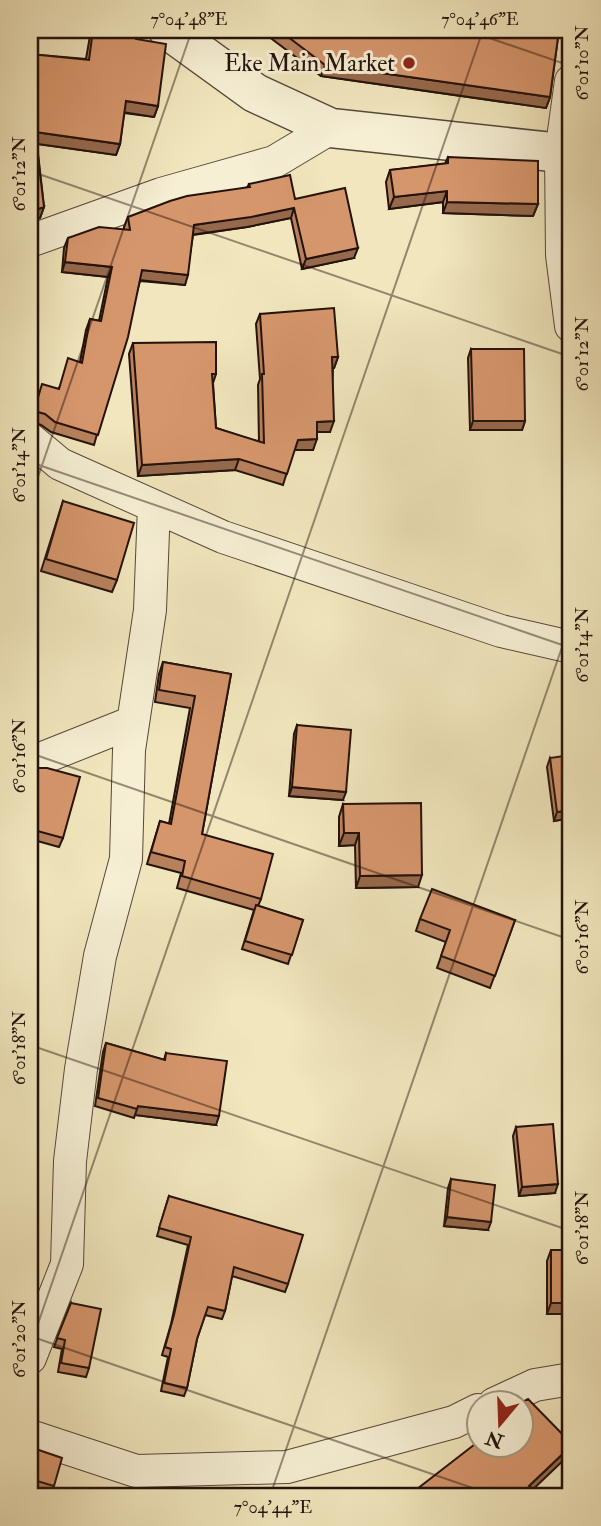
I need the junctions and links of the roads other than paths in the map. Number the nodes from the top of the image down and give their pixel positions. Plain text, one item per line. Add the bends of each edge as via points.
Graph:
1 (168, 30) edge
2 (571, 81) edge
3 (331, 128) junction
4 (566, 153) edge
5 (30, 241) edge
6 (571, 326) edge
7 (30, 439) edge
8 (154, 506) junction
9 (571, 648) edge
10 (133, 722) junction
11 (30, 758) edge
12 (30, 1358) edge
13 (571, 1379) edge
14 (524, 1390) edge
15 (464, 1417) edge
16 (30, 1436) edge

1 - 3 street via 255,93
2 - 4 street
3 - 4 street
3 - 5 street via 274,162 161,194
4 - 6 street via 562,255
7 - 8 street via 60,464
8 - 9 street via 223,537 501,631
8 - 10 street via 150,610
10 - 11 street via 40,759
10 - 12 street via 126,859 100,956 81,1069 70,1161 67,1264
13 - 14 street
15 - 16 street via 287,1467 136,1471

